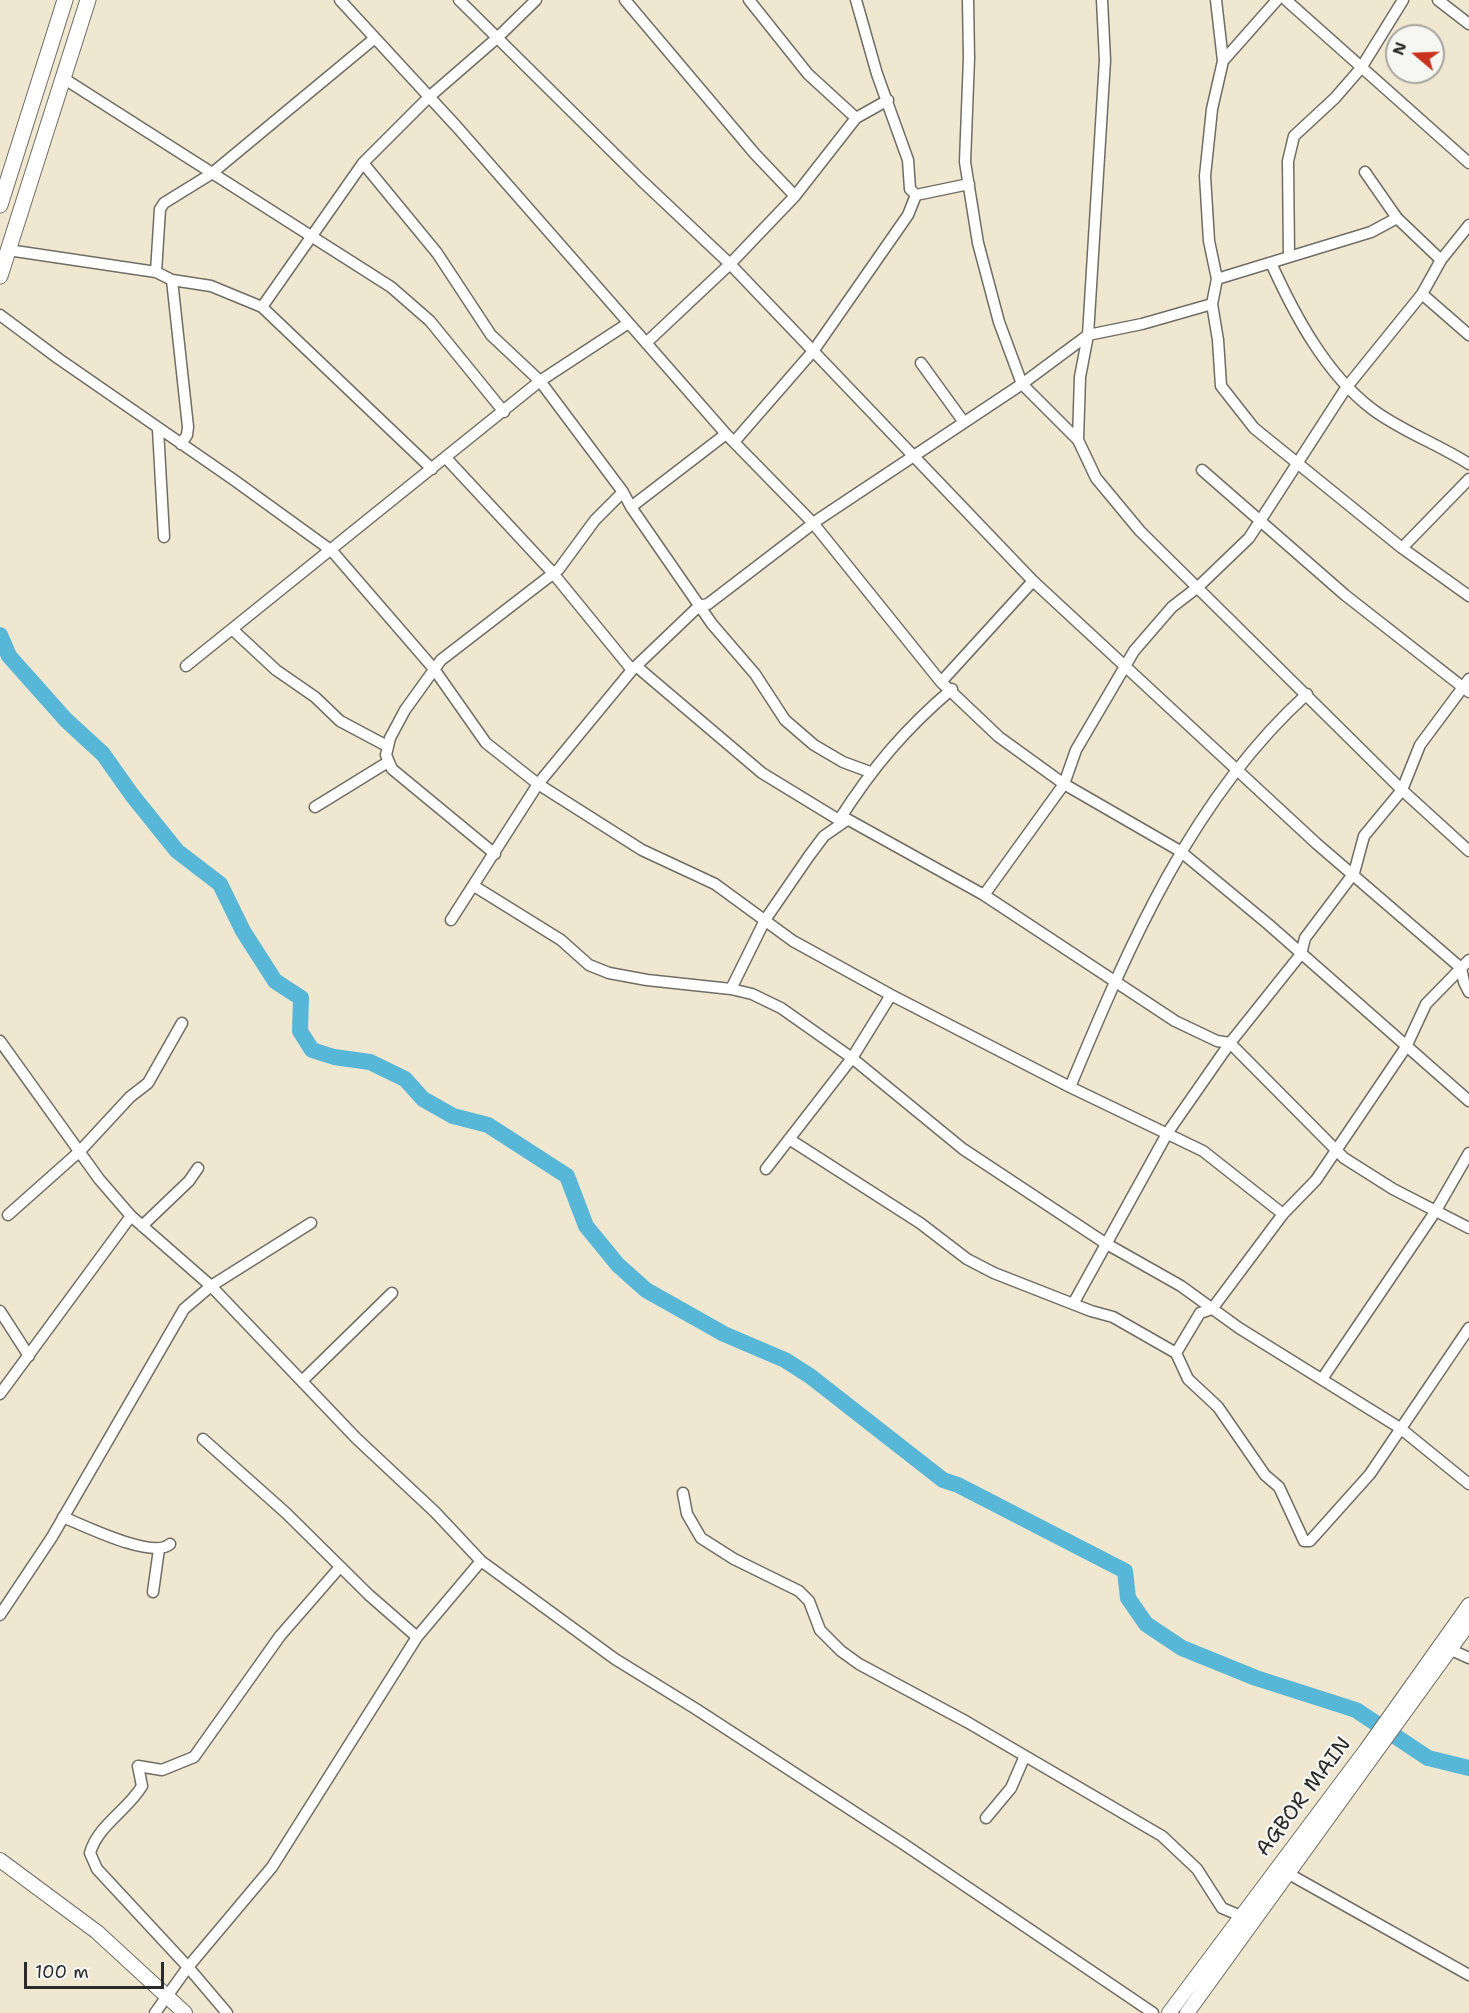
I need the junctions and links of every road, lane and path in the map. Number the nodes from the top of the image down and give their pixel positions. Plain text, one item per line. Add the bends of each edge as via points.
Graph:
1 (88, 0) edge
2 (340, 0) edge
3 (459, 0) edge
4 (536, 0) edge
5 (625, 0) edge
6 (749, 0) edge
7 (856, 0) edge
8 (968, 0) edge
9 (1102, 0) edge
10 (1216, 0) edge
11 (1277, 0) edge
12 (1286, 0) edge
13 (1403, 0) edge
14 (1438, 0) edge
15 (64, 5) edge
16 (82, 16) junction
17 (1469, 24) edge
18 (375, 38) junction
19 (497, 38) junction
20 (1223, 61) junction
21 (1361, 68) junction
22 (63, 78) junction
23 (429, 97) junction
24 (888, 100) junction
25 (856, 118) junction
26 (363, 163) junction
27 (1469, 163) edge
28 (1365, 172) dead end
29 (211, 174) junction
30 (969, 184) junction
31 (916, 195) junction
32 (795, 196) junction
33 (0, 205) edge
34 (1397, 218) junction
35 (1469, 225) edge
36 (314, 236) junction
37 (9, 249) junction
38 (1289, 257) junction
39 (1441, 260) junction
40 (1271, 263) junction
41 (730, 264) junction
42 (156, 272) junction
43 (0, 276) edge
44 (1217, 279) junction
45 (172, 280) junction
46 (1422, 294) junction
47 (1212, 304) junction
48 (262, 307) junction
49 (0, 315) edge
50 (627, 324) junction
51 (1088, 334) junction
52 (1469, 335) edge
53 (646, 343) junction
54 (814, 350) junction
55 (921, 363) dead end
56 (540, 381) junction
57 (1022, 384) junction
58 (1346, 388) junction
59 (504, 412) junction
60 (963, 421) junction
61 (158, 429) junction
62 (730, 438) junction
63 (1078, 440) junction
64 (181, 444) junction
65 (914, 456) junction
66 (446, 458) junction
67 (1297, 463) junction
68 (1469, 464) edge
69 (432, 469) junction
70 (1202, 470) dead end
71 (1469, 479) edge
72 (623, 492) junction
73 (631, 507) junction
74 (1259, 520) junction
75 (813, 523) junction
76 (164, 537) dead end
77 (1402, 548) junction
78 (332, 551) junction
79 (552, 572) junction
80 (1033, 581) junction
81 (1198, 587) junction
82 (1469, 596) edge
83 (699, 606) junction
84 (233, 630) junction
85 (186, 666) dead end
86 (634, 668) junction
87 (434, 669) junction
88 (1125, 669) junction
89 (941, 682) junction
90 (1467, 685) edge
91 (952, 689) junction
92 (1306, 694) junction
93 (387, 746) junction
94 (388, 762) junction
95 (1236, 769) junction
96 (870, 772) junction
97 (538, 784) junction
98 (1064, 784) junction
99 (1402, 790) junction
100 (315, 807) dead end
101 (827, 812) junction
102 (843, 820) junction
103 (824, 836) junction
104 (1180, 851) junction
105 (1469, 851) edge
106 (495, 854) junction
107 (1354, 873) junction
108 (474, 886) junction
109 (984, 895) junction
110 (451, 920) dead end
111 (765, 920) junction
112 (1301, 954) junction
113 (1465, 964) edge
114 (1113, 982) junction
115 (731, 989) junction
116 (1469, 992) edge
117 (891, 995) junction
118 (182, 1023) dead end
119 (0, 1041) edge
120 (1230, 1043) junction
121 (1406, 1047) junction
122 (852, 1058) junction
123 (1070, 1087) junction
124 (1469, 1101) edge
125 (1168, 1132) junction
126 (789, 1139) junction
127 (1335, 1149) junction
128 (80, 1151) junction
129 (1469, 1153) edge
130 (198, 1168) dead end
131 (766, 1169) dead end
132 (1435, 1212) junction
133 (1283, 1214) junction
134 (8, 1215) dead end
135 (131, 1216) junction
136 (311, 1223) dead end
137 (142, 1226) junction
138 (1469, 1228) edge
139 (1106, 1243) junction
140 (211, 1286) junction
141 (392, 1293) dead end
142 (1073, 1304) junction
143 (1212, 1309) junction
144 (0, 1311) edge
145 (1469, 1328) edge
146 (1176, 1353) junction
147 (29, 1356) junction
148 (1322, 1379) junction
149 (302, 1381) junction
150 (0, 1394) edge
151 (1400, 1428) junction
152 (203, 1439) dead end
153 (1469, 1484) edge
154 (683, 1493) dead end
155 (63, 1516) junction
156 (170, 1544) dead end
157 (159, 1549) junction
158 (481, 1562) junction
159 (340, 1567) junction
160 (153, 1592) dead end
161 (1469, 1605) edge
162 (0, 1615) edge
163 (1469, 1623) edge
164 (417, 1637) junction
165 (1449, 1649) junction
166 (1469, 1658) edge
167 (1392, 1722) junction
168 (1370, 1754) junction
169 (1024, 1758) junction
170 (986, 1818) dead end
171 (0, 1860) edge
172 (1289, 1874) junction
173 (1240, 1916) junction
174 (188, 1966) junction
175 (1469, 1975) edge
176 (168, 1996) junction
177 (155, 2013) edge
178 (186, 2013) edge
179 (227, 2013) edge
180 (1153, 2013) edge
181 (1169, 2013) edge
182 (1187, 2013) edge

1 - 16 highway
2 - 18 street
3 - 19 street
4 - 19 street
5 - 32 street
6 - 25 street via 808,74
7 - 24 street
8 - 30 street via 965,162
9 - 51 street via 1105,60
10 - 20 street
11 - 20 street
12 - 21 street
13 - 21 street
14 - 17 street
15 - 16 highway
15 - 33 highway
16 - 22 highway
18 - 23 street
18 - 29 street
19 - 23 street
19 - 41 street
20 - 44 street via 1212,109 1205,176 1209,241
21 - 27 street
21 - 38 street via 1294,136 1288,161
22 - 29 street
22 - 37 highway
23 - 26 street
23 - 50 street
24 - 25 street
24 - 31 street via 908,160 910,189
25 - 32 street
26 - 36 street
26 - 56 street via 437,253 491,335
28 - 34 street
29 - 36 street
29 - 42 street via 169,198 160,209
30 - 31 street
30 - 57 street via 978,243 999,322
31 - 54 street via 908,215
32 - 41 street
34 - 38 street via 1371,231
34 - 39 street
35 - 39 street
36 - 48 street
36 - 59 street via 391,287 430,321
37 - 42 street
37 - 43 highway
38 - 40 street
39 - 46 street
40 - 44 street
40 - 58 street via 1308,333
41 - 53 street
41 - 54 street
42 - 45 street
44 - 47 street
45 - 48 street via 211,286
45 - 64 street via 188,427
46 - 52 street
46 - 58 street
47 - 51 street
47 - 67 street via 1221,386 1254,428
48 - 69 street
49 - 61 street
50 - 53 street
50 - 56 street
51 - 57 street
51 - 63 street via 1080,377
53 - 62 street
54 - 62 street
54 - 65 street
55 - 60 street
56 - 59 street
56 - 72 street
57 - 60 street
57 - 63 street
58 - 67 street
58 - 68 street via 1374,411
59 - 66 street
60 - 65 street
61 - 64 street
61 - 76 street
62 - 73 street
62 - 75 street
63 - 81 street via 1096,478 1140,531
64 - 78 street
65 - 75 street
65 - 80 street
66 - 69 street
66 - 79 street
67 - 74 street
67 - 77 street
69 - 78 street
70 - 74 street
71 - 77 street
72 - 73 street
72 - 79 street via 595,520 560,568
73 - 83 street
74 - 81 street via 1249,538
74 - 90 street via 1345,595
75 - 83 street via 708,604
75 - 89 street
77 - 82 street
78 - 84 street
78 - 87 street
79 - 86 street
79 - 87 street
80 - 88 street
80 - 89 street
81 - 88 street via 1172,607 1134,651
81 - 92 street
83 - 86 street
83 - 96 street via 755,674 785,720 814,745
84 - 85 street
84 - 93 street via 340,721
86 - 97 street
86 - 101 street via 762,773
87 - 93 street via 405,710
87 - 97 street via 486,743
88 - 95 street
88 - 98 street via 1076,750
89 - 91 street
90 - 99 street via 1420,745
91 - 96 street via 914,722
91 - 98 street via 999,737
92 - 95 street
92 - 99 street
93 - 94 street
94 - 100 street
94 - 106 street via 406,782
95 - 104 street
95 - 107 street
96 - 102 street
97 - 106 street
97 - 111 street via 642,850 715,884
98 - 104 street
98 - 109 street
99 - 105 street
99 - 107 street via 1364,836
101 - 102 street
101 - 103 street
102 - 103 street
102 - 109 street
103 - 111 street
104 - 112 street
104 - 114 street
106 - 108 street
107 - 112 street via 1305,938
107 - 113 street
108 - 110 street
108 - 115 street via 561,940 589,965 647,980
109 - 114 street
111 - 115 street
111 - 117 street via 793,941
112 - 120 street
112 - 121 street
113 - 116 street
113 - 121 street via 1426,1004
114 - 120 street via 1175,1021
114 - 123 street
115 - 122 street via 781,1008
117 - 122 street
117 - 123 street
118 - 128 street via 148,1083
119 - 128 street
120 - 125 street
120 - 127 street
121 - 124 street
121 - 127 street
122 - 126 street
122 - 139 street via 963,1149
123 - 125 street
125 - 133 street via 1203,1151
125 - 139 street
126 - 131 street
126 - 142 street via 920,1223 967,1259
127 - 132 street
127 - 133 street via 1316,1180
128 - 134 street
128 - 135 street
129 - 132 street
130 - 137 street
132 - 138 street
132 - 148 street
133 - 143 street
135 - 137 street
135 - 147 street
136 - 140 street
137 - 140 street
139 - 142 street
139 - 143 street via 1181,1286
140 - 149 street
140 - 155 street via 184,1309 172,1327
141 - 149 street
142 - 146 street via 1113,1317
143 - 146 street via 1200,1313
143 - 148 street
144 - 147 street
145 - 151 street
146 - 151 street via 1188,1379 1218,1407 1265,1475 1279,1487 1304,1541 1310,1541 1345,1504
147 - 150 street
148 - 151 street
149 - 158 street
151 - 153 street
152 - 159 street
154 - 169 street via 687,1514 701,1538 799,1591 809,1601 820,1630 841,1651
155 - 157 street via 110,1537
155 - 162 street
156 - 157 street
157 - 160 street
158 - 164 street
158 - 180 street via 615,1659 905,1845
159 - 164 street
159 - 174 street via 280,1636 194,1757 162,1770 138,1766 142,1786 132,1803 94,1841 90,1853 97,1869
161 - 167 main road, AGBOR MAIN
163 - 165 main road, AGBOR MAIN
164 - 174 street via 272,1867
165 - 166 street
165 - 167 main road, AGBOR MAIN
167 - 168 main road, AGBOR MAIN
168 - 172 main road, AGBOR MAIN
168 - 173 main road, AGBOR MAIN
169 - 170 street via 1011,1788
169 - 173 street via 1162,1836 1197,1869 1222,1908
171 - 176 main road via 97,1932
172 - 175 street
172 - 182 main road, AGBOR MAIN
173 - 181 main road, AGBOR MAIN
174 - 176 street
174 - 179 street
176 - 177 street
176 - 178 main road

